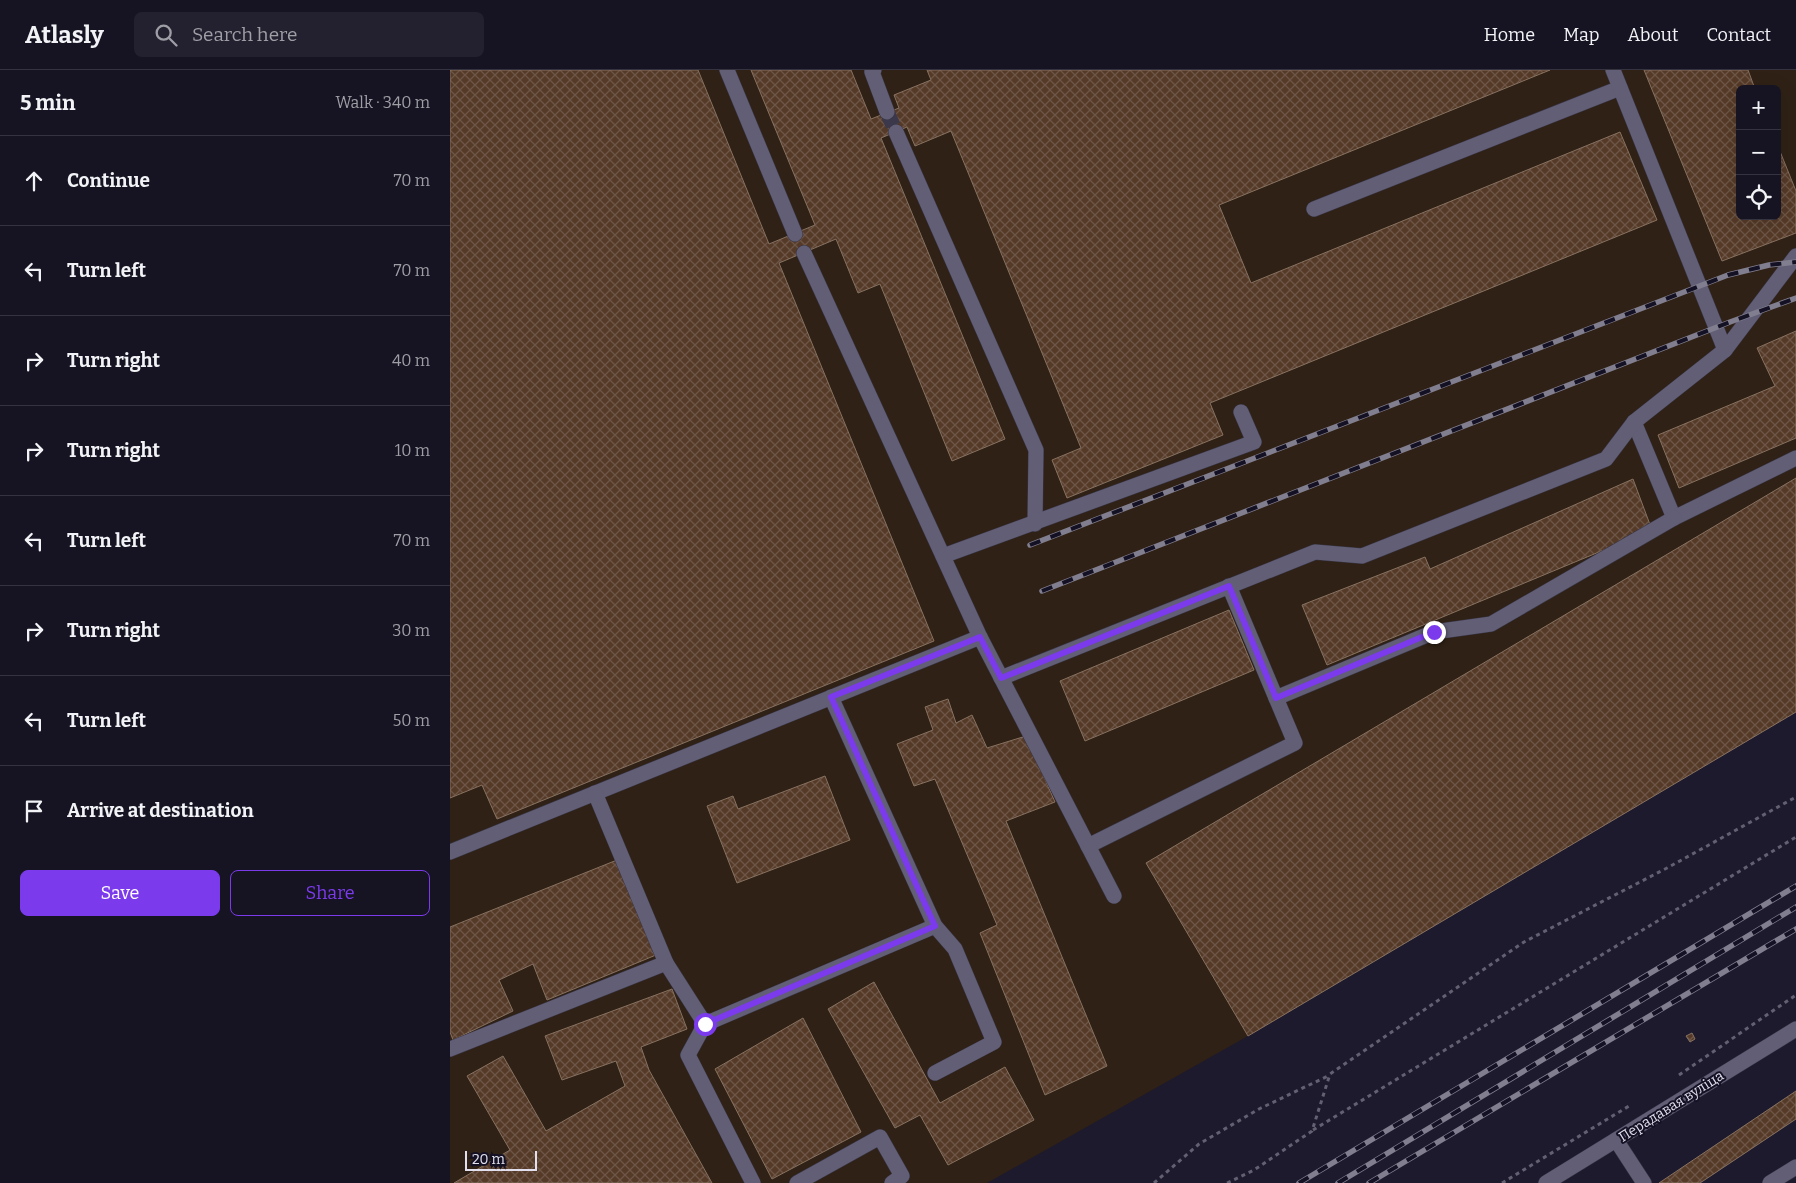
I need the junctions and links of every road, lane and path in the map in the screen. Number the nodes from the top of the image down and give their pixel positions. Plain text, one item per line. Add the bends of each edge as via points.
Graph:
1 (727, 70) edge
2 (874, 70) edge
3 (1613, 70) edge
4 (1620, 88) junction
5 (887, 112) tunnel mouth
6 (896, 132) tunnel mouth
7 (1314, 209) dead end
8 (795, 234) dead end
9 (804, 253) dead end
10 (1796, 256) edge
11 (1725, 350) junction
12 (1241, 412) dead end
13 (1634, 422) junction
14 (1796, 458) edge
15 (1674, 518) junction
16 (1035, 524) junction
17 (943, 556) junction
18 (1229, 586) junction
19 (980, 637) junction
20 (1001, 678) junction
21 (831, 697) junction
22 (1276, 698) junction
23 (596, 793) junction
24 (1796, 797) edge
25 (1796, 837) edge
26 (1088, 846) junction
27 (450, 852) edge
28 (1114, 896) dead end
29 (935, 926) junction
30 (666, 963) junction
31 (1796, 995) edge
32 (705, 1024) junction
33 (1796, 1030) edge
34 (450, 1049) edge
35 (935, 1073) dead end
36 (1330, 1074) junction
37 (1674, 1078) dead end
38 (1633, 1103) dead end
39 (1312, 1130) junction
40 (1616, 1140) junction
41 (1796, 1167) edge
42 (753, 1183) edge
43 (798, 1183) edge
44 (892, 1183) edge
45 (1154, 1183) edge
46 (1227, 1183) edge
47 (1502, 1183) edge
48 (1546, 1183) edge
49 (1644, 1183) edge
50 (1770, 1183) edge

1 - 8 street
2 - 5 street via 872,72
3 - 4 street
4 - 7 street
4 - 11 street
6 - 16 street via 1036,450
9 - 17 street
10 - 11 street
11 - 13 street
12 - 16 street via 1254,442
13 - 15 street
13 - 18 street via 1606,459 1362,556 1315,552
14 - 15 street
15 - 22 street via 1491,624 1434,632
16 - 17 street
17 - 19 street
18 - 20 street
18 - 22 street
19 - 20 street
19 - 21 street
20 - 26 street
21 - 23 street
21 - 29 street
22 - 26 street via 1294,743
23 - 27 street
23 - 30 street
24 - 36 path via 1524,942
25 - 39 path
26 - 28 street
29 - 32 street
29 - 35 street via 956,949 994,1042
30 - 32 street
30 - 34 street
31 - 37 path
32 - 42 street via 688,1055
33 - 40 street, Перадавая вуліца
36 - 39 path
36 - 45 path via 1259,1108 1198,1144
38 - 47 path
39 - 46 path via 1254,1170
40 - 48 street, Перадавая вуліца
40 - 49 street
41 - 50 street
43 - 44 street via 880,1137 902,1176

